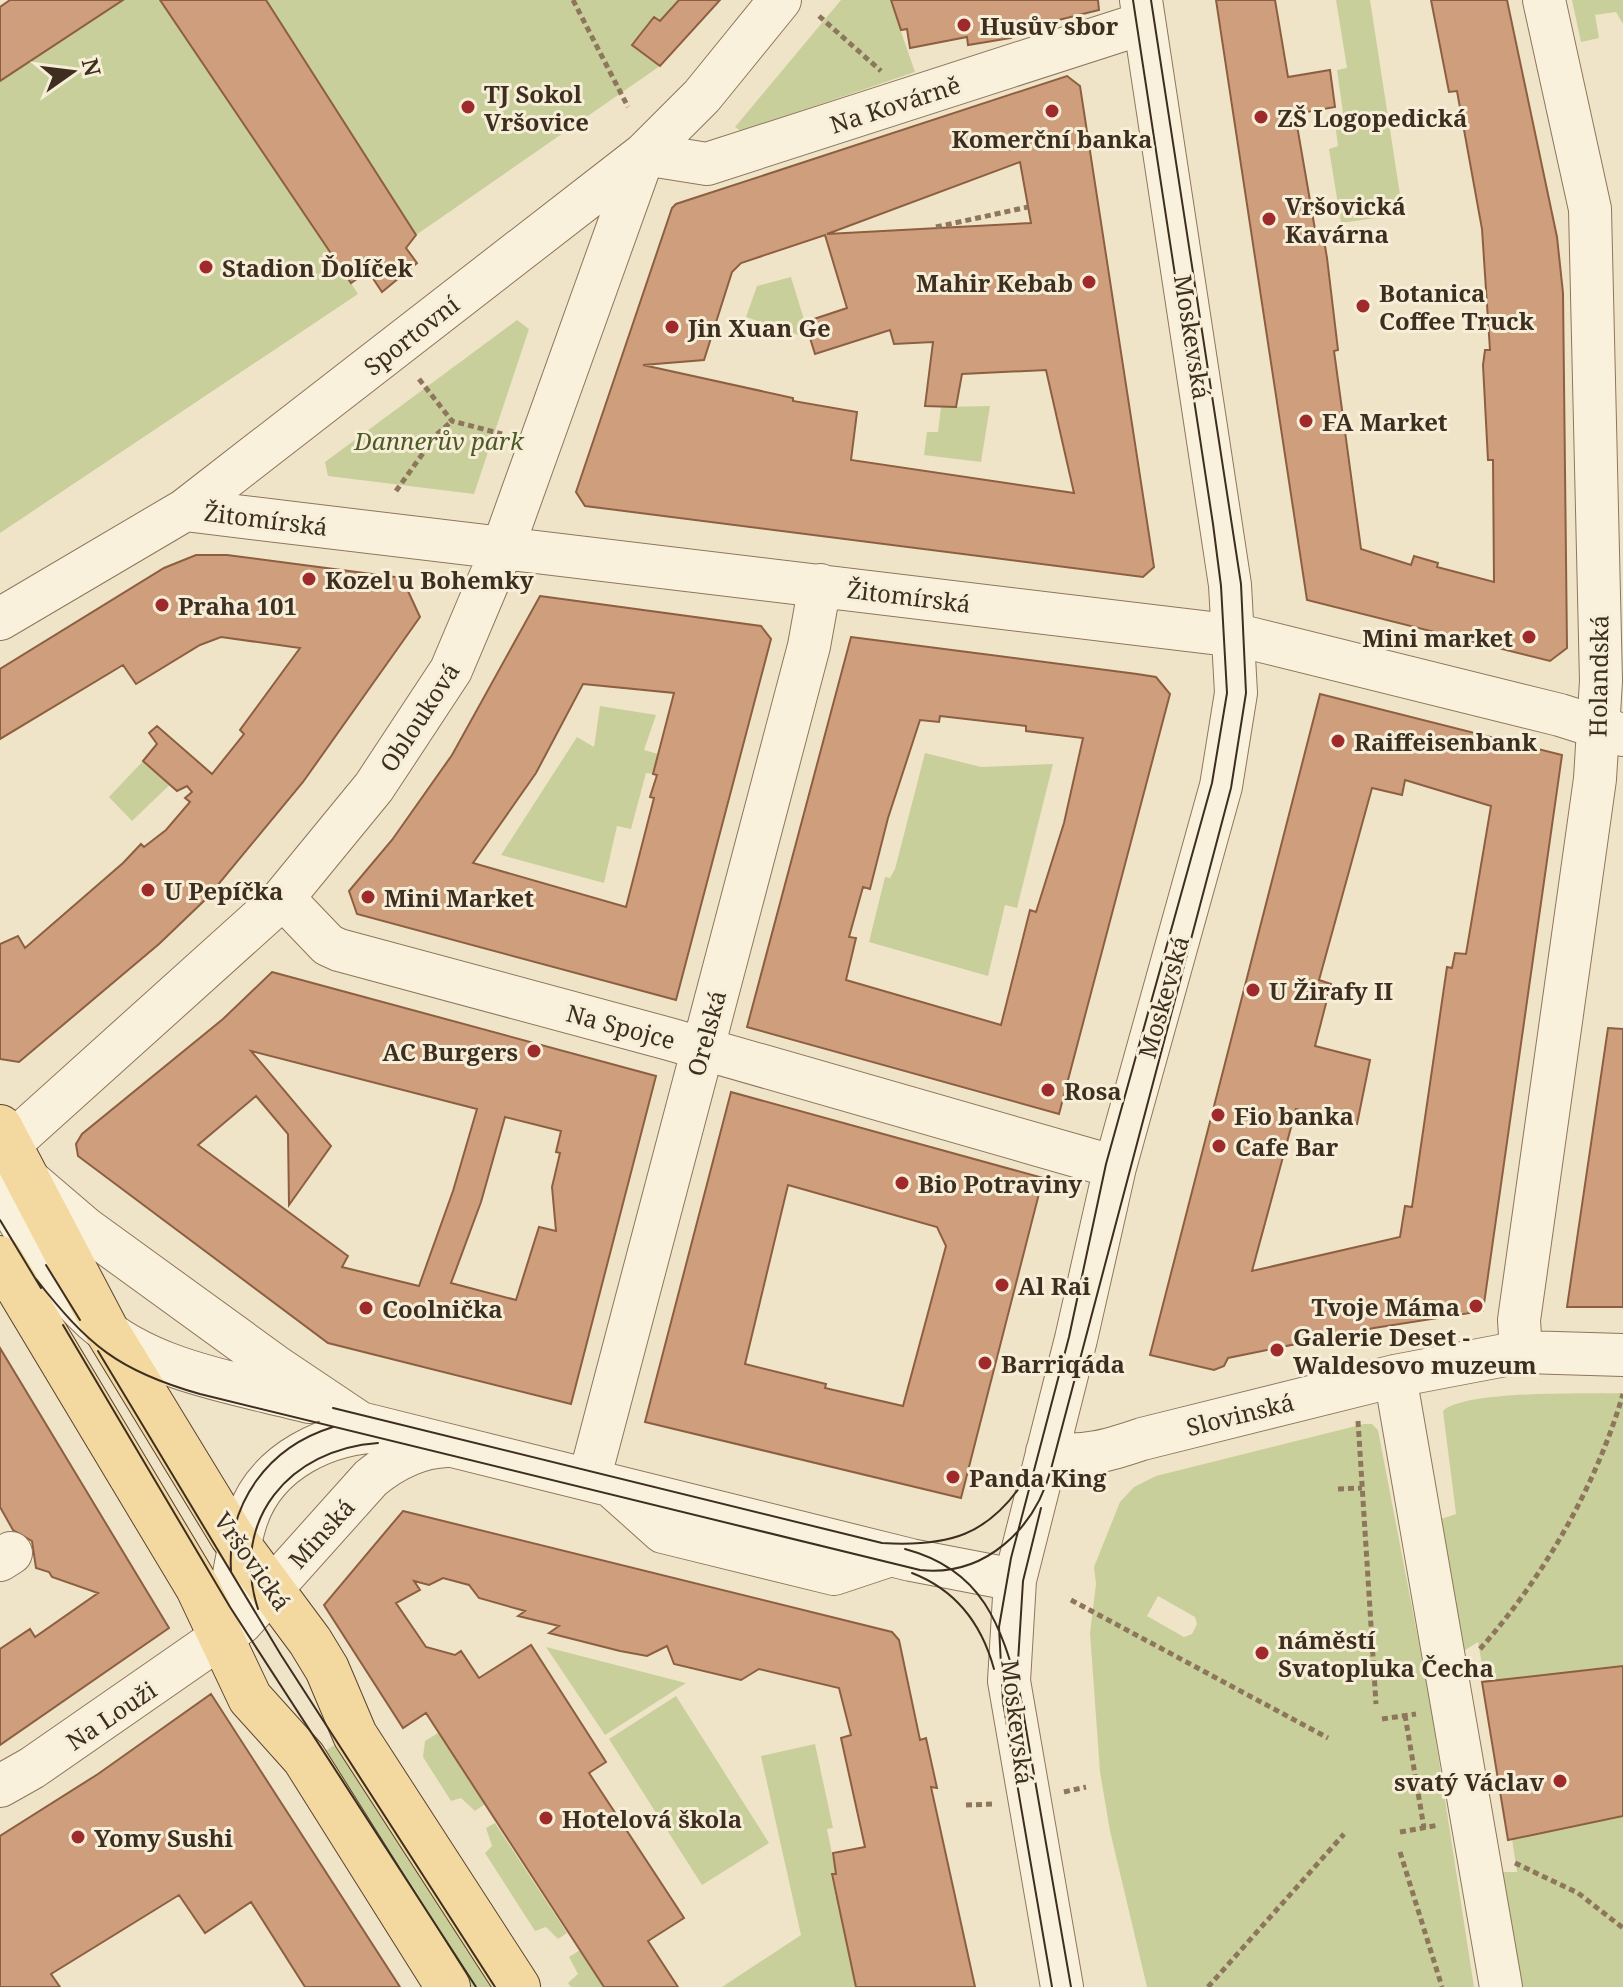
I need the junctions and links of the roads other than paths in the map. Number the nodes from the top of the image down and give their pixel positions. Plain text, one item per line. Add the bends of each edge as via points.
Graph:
1 (780, 0) edge
2 (1544, 0) edge
3 (1143, 12) edge
4 (644, 154) junction
5 (1607, 206) edge
6 (185, 510) junction
7 (503, 547) junction
8 (820, 585) junction
9 (0, 619) edge
10 (1235, 637) junction
11 (1610, 730) edge
12 (283, 898) junction
13 (702, 1048) junction
14 (6, 1157) edge
15 (1115, 1167) junction
16 (0, 1258) edge
17 (107, 1331) junction
18 (1521, 1352) junction
19 (1623, 1355) edge
20 (1395, 1376) junction
21 (333, 1408) junction
22 (392, 1431) junction
23 (452, 1446) junction
24 (1047, 1452) junction
25 (601, 1483) junction
26 (241, 1548) junction
27 (1015, 1580) junction
28 (271, 1589) junction
29 (221, 1640) junction
30 (0, 1786) edge
31 (448, 1987) edge
32 (518, 1987) edge
33 (1062, 1987) edge
34 (1501, 1987) edge

1 - 4 street, Sportovní via 702,96
2 - 5 street, Holandská
3 - 4 street, Na Kovárně via 707,164
3 - 10 street, Moskevská
4 - 6 street, Sportovní
4 - 7 street, Oblouková
5 - 11 street, Holandská via 1601,672
6 - 7 street, Žitomírská
6 - 9 street, Sportovní
7 - 8 street, Žitomírská
7 - 12 street, Oblouková via 451,670 374,787
8 - 10 street, Žitomírská
8 - 13 street, Orelská via 809,646
10 - 11 street, Žitomírská
10 - 15 street, Moskevská via 1236,693 1221,786
11 - 18 street, Holandská via 1595,779 1519,1320
12 - 13 street, Na Spojce via 339,950
12 - 14 street, Oblouková
13 - 15 street, Na Spojce
13 - 25 street, Orelská
14 - 17 main road, Vršovická
14 - 21 street, Minská via 85,1228
15 - 24 street, Moskevská
16 - 29 main road via 198,1588
17 - 21 street via 148,1356 189,1370
17 - 26 main road, Vršovická
18 - 19 street, Slovinská
18 - 20 street, Slovinská
20 - 24 street, Slovinská via 1110,1450 1079,1456
20 - 34 street
21 - 22 street, Minská via 360,1423
22 - 23 street, Minská
22 - 26 street, Minská via 341,1436 296,1456 259,1495 247,1517
23 - 25 street, Minská
23 - 28 street, Minská via 413,1453 371,1478
24 - 27 street, Moskevská
25 - 27 street, Minská via 663,1532 834,1574 891,1555
26 - 28 main road, Vršovická
26 - 29 street, Minská
27 - 33 street, Moskevská via 1009,1681
28 - 29 street, Minská
28 - 32 main road, Vršovická via 327,1669 355,1735
29 - 30 street, Na Louži
29 - 31 main road via 259,1712 304,1758

